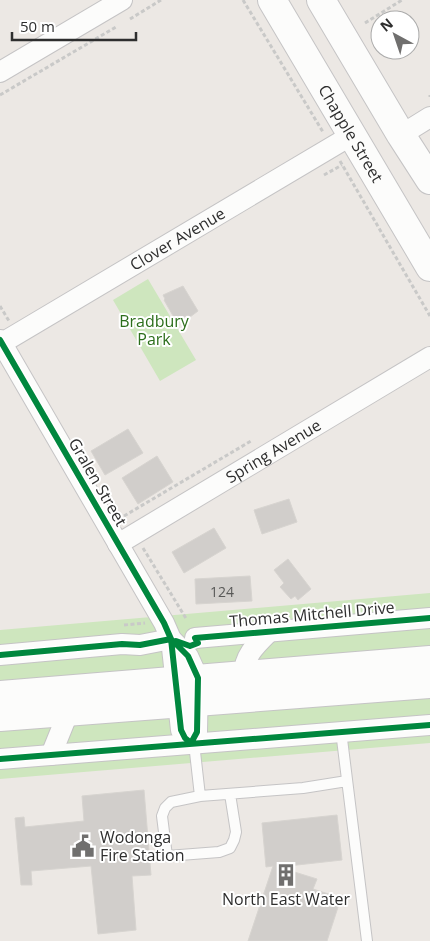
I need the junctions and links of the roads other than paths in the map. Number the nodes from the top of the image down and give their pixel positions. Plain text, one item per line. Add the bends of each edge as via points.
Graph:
1 (122, 0) edge
2 (272, 0) edge
3 (321, 0) edge
4 (0, 72) edge
5 (430, 117) edge
6 (401, 134) junction
7 (352, 135) junction
8 (430, 180) edge
9 (430, 267) edge
10 (1, 342) edge
11 (430, 357) edge
12 (127, 539) junction
13 (430, 618) edge
14 (191, 629) road end
15 (270, 631) junction
16 (171, 639) junction
17 (0, 654) edge
18 (430, 660) edge
19 (430, 684) edge
20 (251, 685) junction
21 (102, 686) junction
22 (187, 691) junction
23 (0, 694) edge
24 (68, 713) junction
25 (0, 717) edge
26 (430, 725) edge
27 (341, 732) junction
28 (191, 743) junction
29 (51, 755) junction
30 (0, 759) edge
31 (347, 781) junction
32 (230, 794) junction
33 (200, 796) junction
34 (367, 941) edge

1 - 4 street
2 - 7 main road, Chapple Street
3 - 6 main road
5 - 6 street
6 - 8 main road
7 - 9 main road, Chapple Street
7 - 10 street, Clover Avenue
10 - 12 street, Gralen Street
11 - 12 street, Spring Avenue
12 - 16 street, Gralen Street
13 - 15 street, Thomas Mitchell Drive
14 - 15 street, Thomas Mitchell Drive
15 - 20 street via 244,663
16 - 17 street via 140,645
16 - 22 street, Gralen Street
18 - 20 main road
19 - 20 main road
20 - 22 main road
21 - 22 main road
21 - 23 main road
21 - 24 main road
22 - 24 main road
22 - 28 street, Gralen Street via 197,732
24 - 25 main road
24 - 29 street
26 - 27 street
27 - 28 street
27 - 31 lane
28 - 29 street
28 - 33 lane
29 - 30 street
31 - 32 lane
31 - 34 lane
32 - 33 lane
32 - 33 lane via 236,832 230,848 219,852 167,856 164,808 171,802

